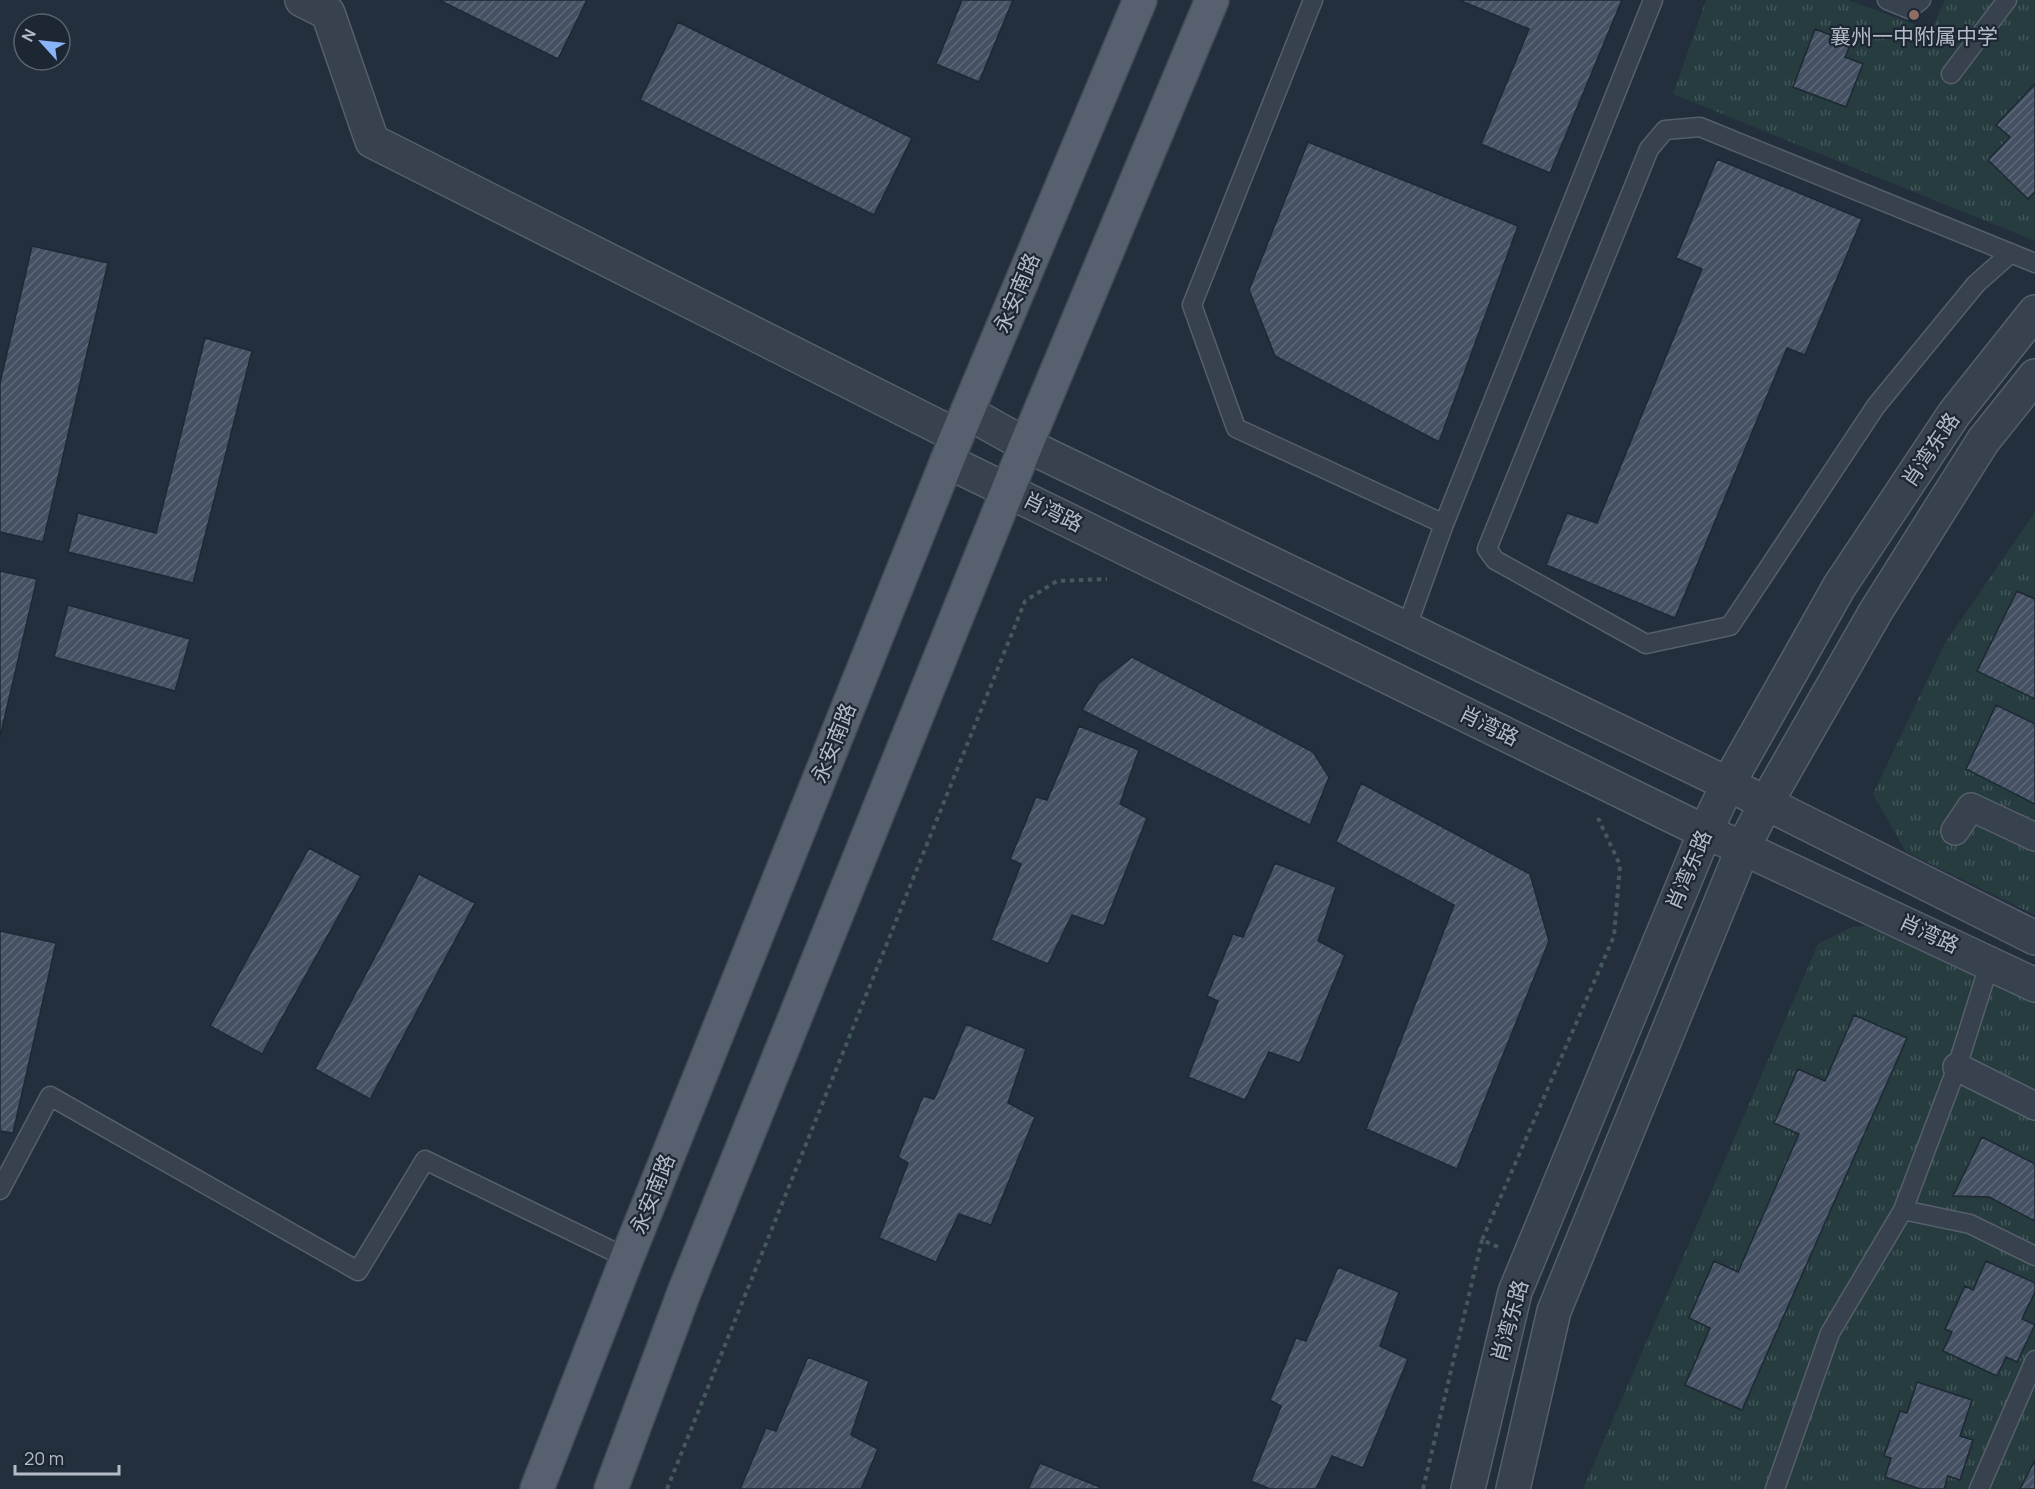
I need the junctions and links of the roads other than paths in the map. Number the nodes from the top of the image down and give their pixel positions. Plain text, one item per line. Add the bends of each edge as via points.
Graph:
1 (302, 0) edge
2 (1140, 0) edge
3 (1212, 0) edge
4 (1313, 0) edge
5 (1653, 0) edge
6 (1887, 0) edge
7 (1921, 0) edge
8 (2007, 0) edge
9 (1951, 74) dead end
10 (2011, 254) junction
11 (2035, 263) edge
12 (2035, 312) edge
13 (2035, 376) edge
14 (957, 436) junction
15 (1026, 446) junction
16 (1008, 490) junction
17 (1444, 524) junction
18 (1406, 629) junction
19 (1728, 784) junction
20 (1766, 803) junction
21 (1955, 831) dead end
22 (1705, 832) junction
23 (2035, 837) edge
24 (1743, 848) junction
25 (2035, 938) edge
26 (1990, 962) junction
27 (2035, 985) edge
28 (1957, 1067) junction
29 (2035, 1106) edge
30 (0, 1190) edge
31 (1903, 1210) junction
32 (2035, 1256) edge
33 (627, 1258) junction
34 (2035, 1360) edge
35 (537, 1489) edge
36 (611, 1489) edge
37 (1468, 1489) edge
38 (1513, 1489) edge
39 (1775, 1489) edge
40 (1979, 1489) edge

1 - 14 street via 328,13 372,141
2 - 14 main road, 永安南路
3 - 15 main road
4 - 17 lane via 1192,305 1236,428
5 - 17 lane
6 - 7 lane via 1909,9
8 - 9 lane
10 - 10 lane via 1700,127 1665,130 1649,149 1487,549 1495,560 1646,644 1730,626 1876,406 1976,284
10 - 11 lane
12 - 19 street, 肖湾东路 via 1954,414 1839,587
13 - 20 street, 肖湾东路 via 1983,441 1880,604
14 - 15 street, 肖湾路
14 - 16 street, 肖湾路
14 - 33 main road, 永安南路
15 - 16 main road
15 - 18 street, 肖湾路
16 - 22 street, 肖湾路
16 - 36 main road via 690,1279
17 - 18 lane
18 - 19 street, 肖湾路
19 - 20 street, 肖湾路
19 - 22 street, 肖湾东路
20 - 24 street, 肖湾东路
20 - 25 street, 肖湾路
21 - 23 street via 1971,807
22 - 24 street, 肖湾路
22 - 37 street, 肖湾东路 via 1515,1292
24 - 26 street, 肖湾路
24 - 38 street, 肖湾东路 via 1554,1311
26 - 27 street, 肖湾路
26 - 28 lane
28 - 29 street
28 - 31 lane
30 - 33 lane via 50,1096 358,1271 425,1160
31 - 32 lane via 1970,1224
31 - 39 lane via 1830,1333
33 - 35 main road, 永安南路
34 - 40 lane

